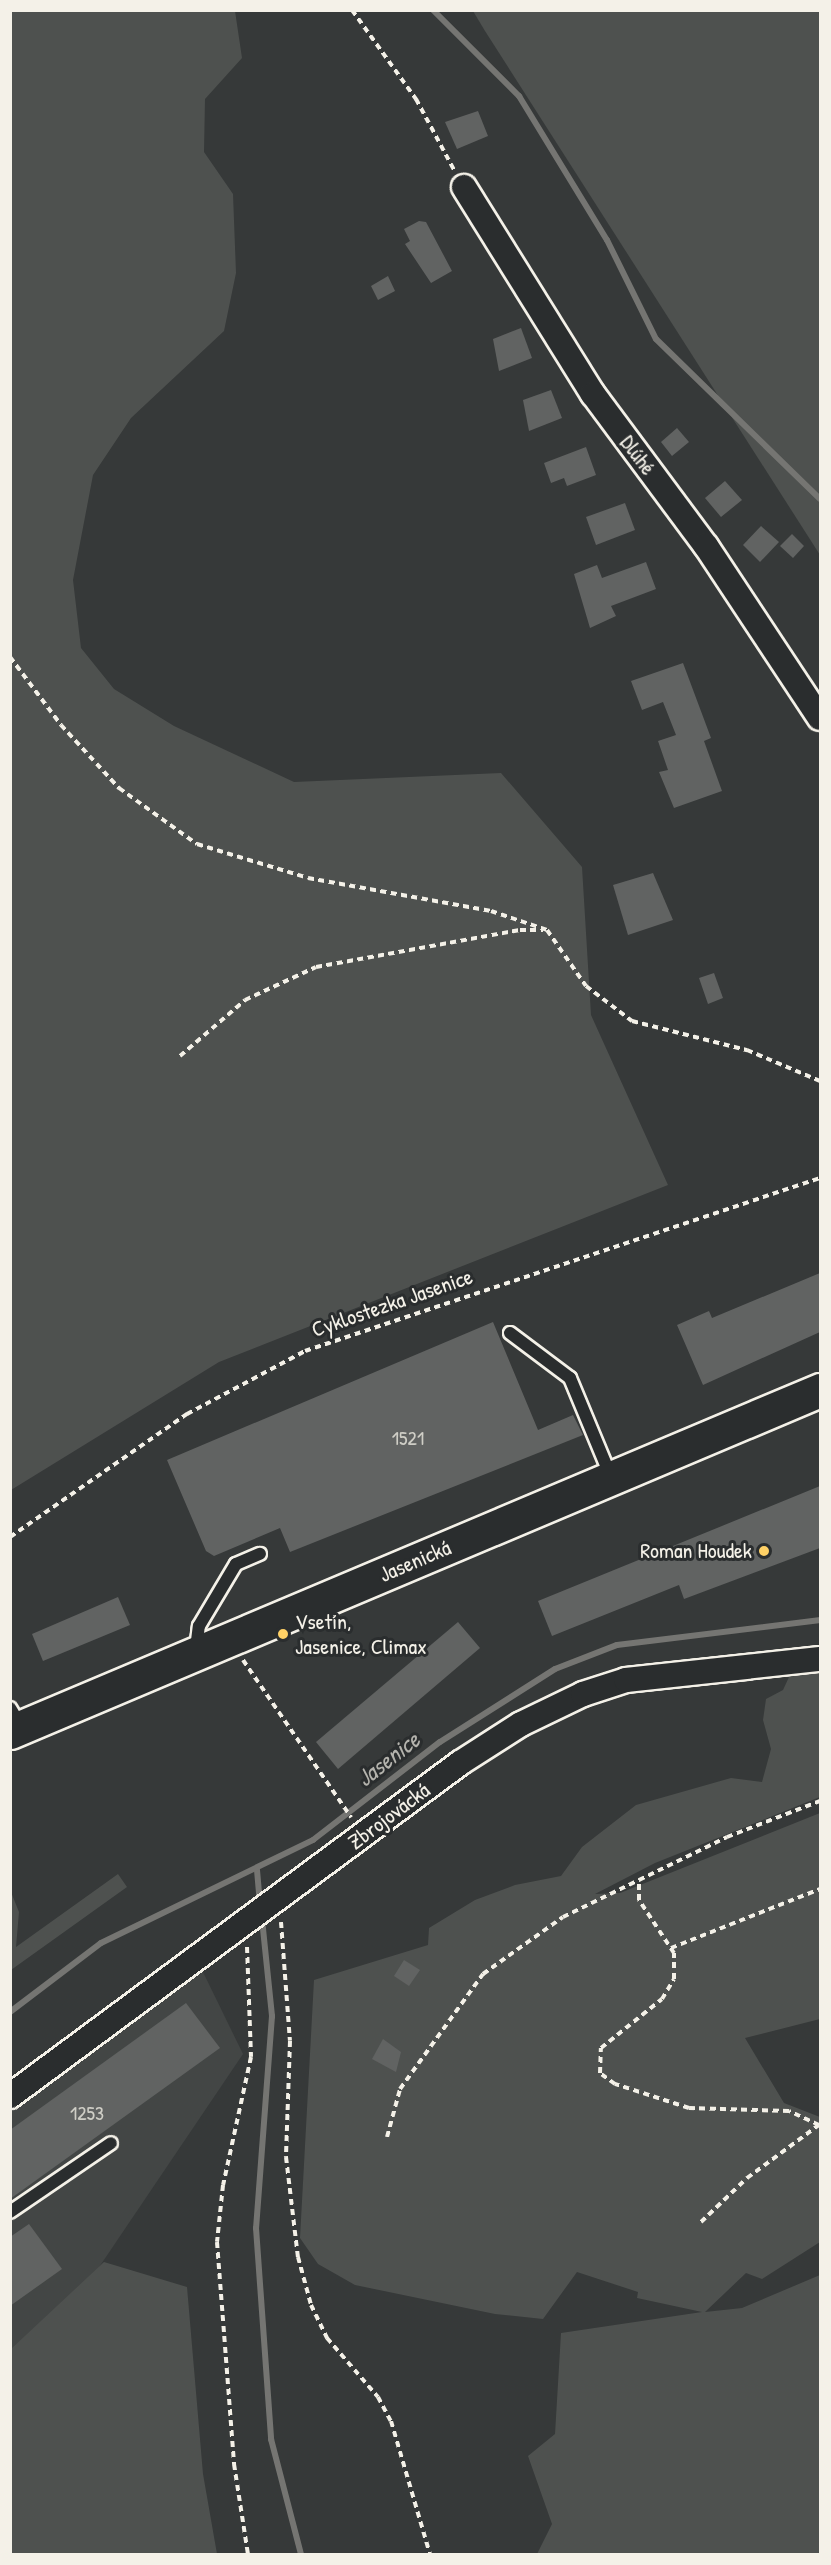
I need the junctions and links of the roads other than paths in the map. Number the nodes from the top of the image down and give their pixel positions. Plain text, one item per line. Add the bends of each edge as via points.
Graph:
1 (464, 186) road end
2 (820, 718) edge
3 (510, 1333) dead end
4 (820, 1390) edge
5 (611, 1478) junction
6 (260, 1554) dead end
7 (197, 1653) junction
8 (820, 1659) edge
9 (14, 1722) edge
10 (10, 2096) edge
11 (111, 2143) dead end
12 (10, 2212) edge

1 - 2 street, Dlúhé via 593,393 706,546
3 - 5 lane via 570,1378
4 - 5 street, Jasenická
5 - 7 street, Jasenická
6 - 7 lane via 236,1564 199,1626
7 - 9 street, Jasenická
8 - 10 street, Zbrojovácká via 626,1680 583,1694 477,1751
11 - 12 lane

